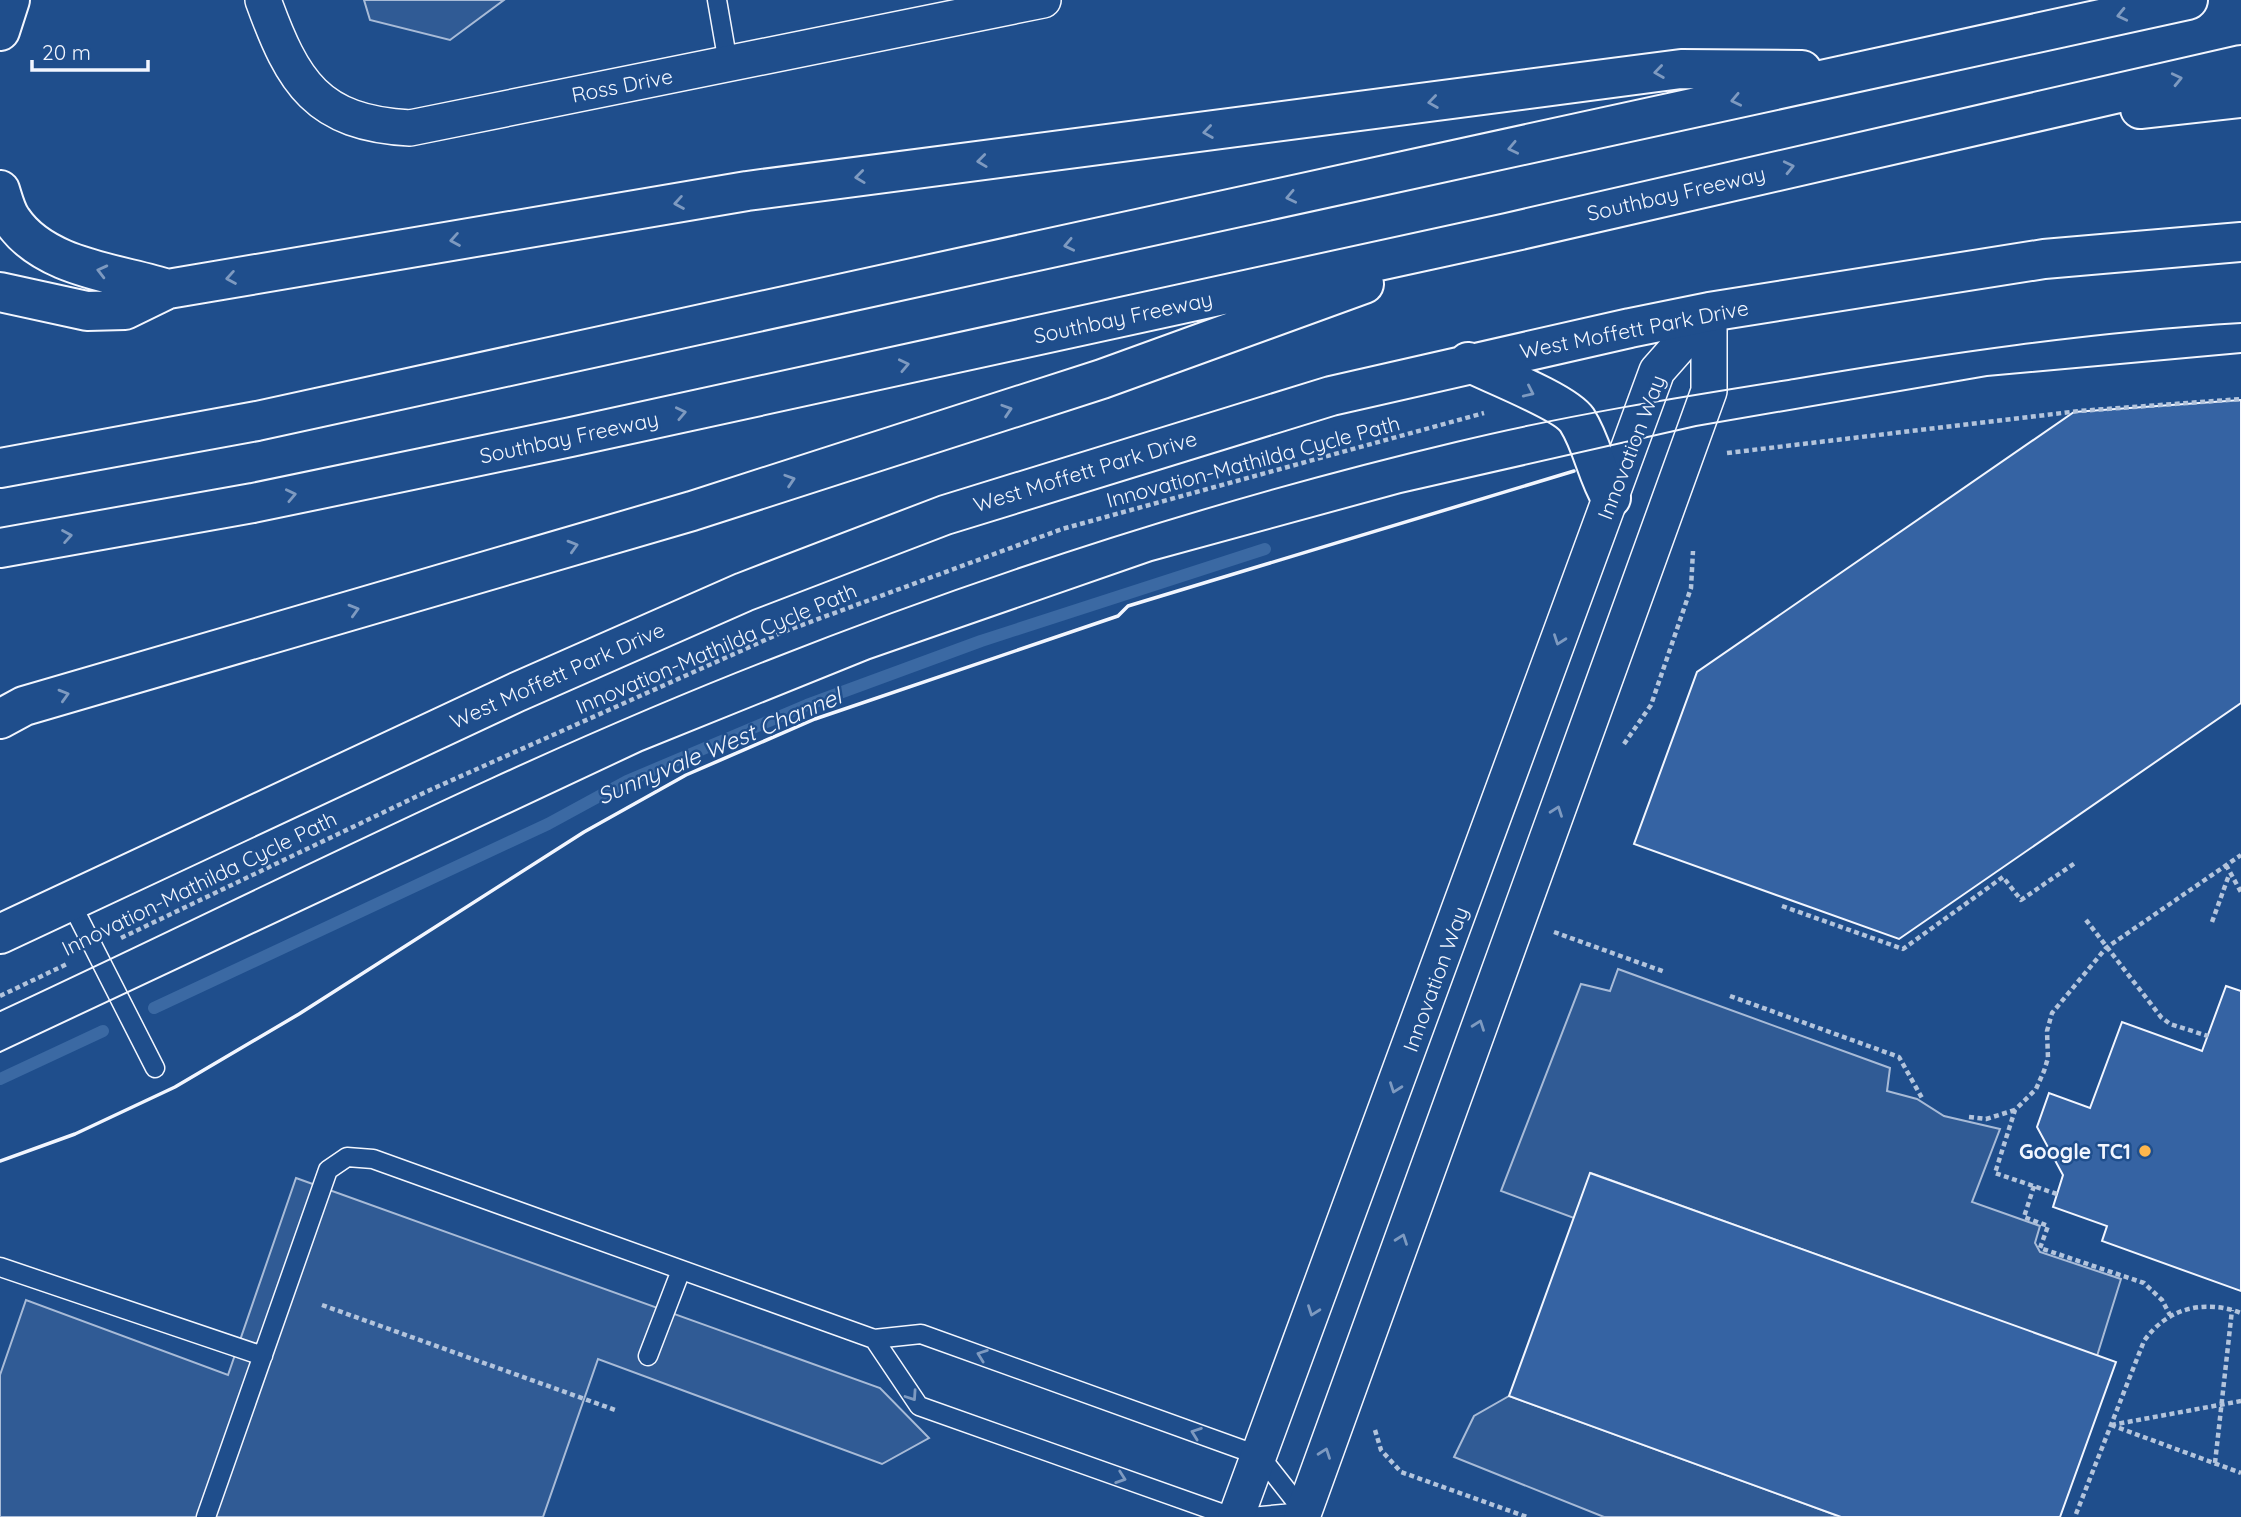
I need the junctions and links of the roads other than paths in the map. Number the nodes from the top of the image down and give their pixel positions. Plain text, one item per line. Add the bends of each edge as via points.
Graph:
1 (10, 0) edge
2 (263, 0) edge
3 (717, 0) edge
4 (1044, 0) edge
5 (2188, 0) edge
6 (0, 31) edge
7 (728, 64) junction
8 (2241, 65) edge
9 (1874, 70) junction
10 (2241, 98) edge
11 (1943, 132) junction
12 (0, 190) edge
13 (1507, 233) junction
14 (2241, 242) edge
15 (168, 289) junction
16 (0, 292) edge
17 (1709, 312) junction
18 (1468, 362) junction
19 (0, 468) edge
20 (1611, 498) junction
21 (0, 548) edge
22 (0, 719) edge
23 (71, 903) junction
24 (0, 934) edge
25 (155, 1068) dead end
26 (0, 1267) edge
27 (681, 1270) junction
28 (874, 1339) junction
29 (263, 1356) junction
30 (648, 1356) dead end
31 (1260, 1456) junction
32 (1307, 1515) edge
33 (206, 1517) edge
34 (1234, 1517) edge
35 (1250, 1517) edge

1 - 6 main road
2 - 7 street, Ross Drive via 290,63 314,96 373,126 410,128
3 - 7 lane
4 - 7 street, Ross Drive
5 -> 9 main road
11 -> 8 main road, Southbay Freeway
9 -> 15 main road via 1681,69 747,191
9 -> 19 main road via 284,415
10 - 11 main road
13 -> 11 main road, Southbay Freeway
15 -> 12 main road via 95,270 40,248 11,220
21 -> 13 main road, Southbay Freeway via 253,503 558,440
22 -> 13 main road via 24,706 692,511 1102,379
14 - 17 main road, West Moffett Park Drive via 2044,260
15 - 16 main road via 125,310 87,312
17 - 18 main road, West Moffett Park Drive
17 - 20 street, Innovation Way via 1657,371
32 -> 17 street via 1709,391
18 -> 20 main road via 1575,416
18 - 23 main road, West Moffett Park Drive via 1331,396 945,515 846,551 517,692
20 -> 31 street, Innovation Way
23 - 24 main road, West Moffett Park Drive
23 - 25 lane
26 - 29 lane
27 - 28 lane
27 - 29 lane via 373,1159 347,1157 328,1170
27 - 30 lane
31 -> 28 lane via 921,1334
28 -> 34 lane via 919,1406
29 - 33 lane
31 - 32 lane
31 - 34 street, Innovation Way
32 - 35 lane

